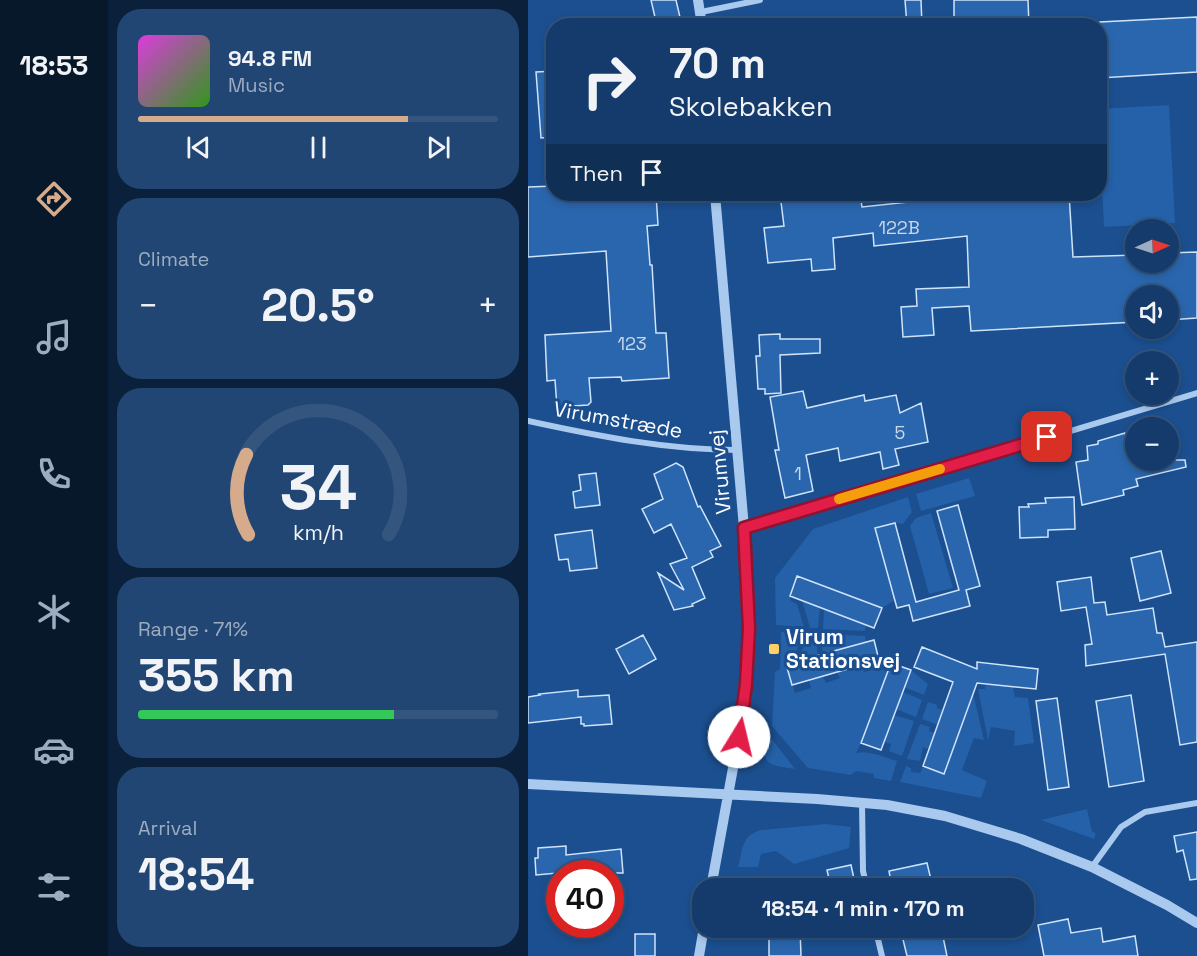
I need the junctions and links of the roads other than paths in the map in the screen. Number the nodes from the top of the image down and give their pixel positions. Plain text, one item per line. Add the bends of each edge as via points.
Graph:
1 (698, 0) edge
2 (760, 0) edge
3 (701, 12) junction
4 (701, 18) edge
5 (716, 201) edge
6 (1197, 393) edge
7 (528, 421) edge
8 (738, 450) junction
9 (744, 528) junction
10 (528, 784) edge
11 (729, 794) junction
12 (862, 803) junction
13 (1197, 803) edge
14 (1092, 867) junction
15 (713, 878) edge
16 (865, 878) edge
17 (1197, 923) edge
18 (702, 938) edge
19 (878, 938) edge
20 (699, 956) edge
21 (882, 956) edge

1 - 3 street
2 - 3 street
3 - 4 street
5 - 8 street, Virumvej
6 - 9 street
7 - 8 street, Virumstræde via 590,435 697,450
8 - 9 street, Virumvej
9 - 11 street, Virumvej via 748,665
10 - 11 street
11 - 12 street
11 - 15 street, Virumvej
12 - 14 street via 954,819 1021,839
12 - 16 street
13 - 14 street via 1145,812 1121,827
14 - 17 street
18 - 20 street
19 - 21 street

